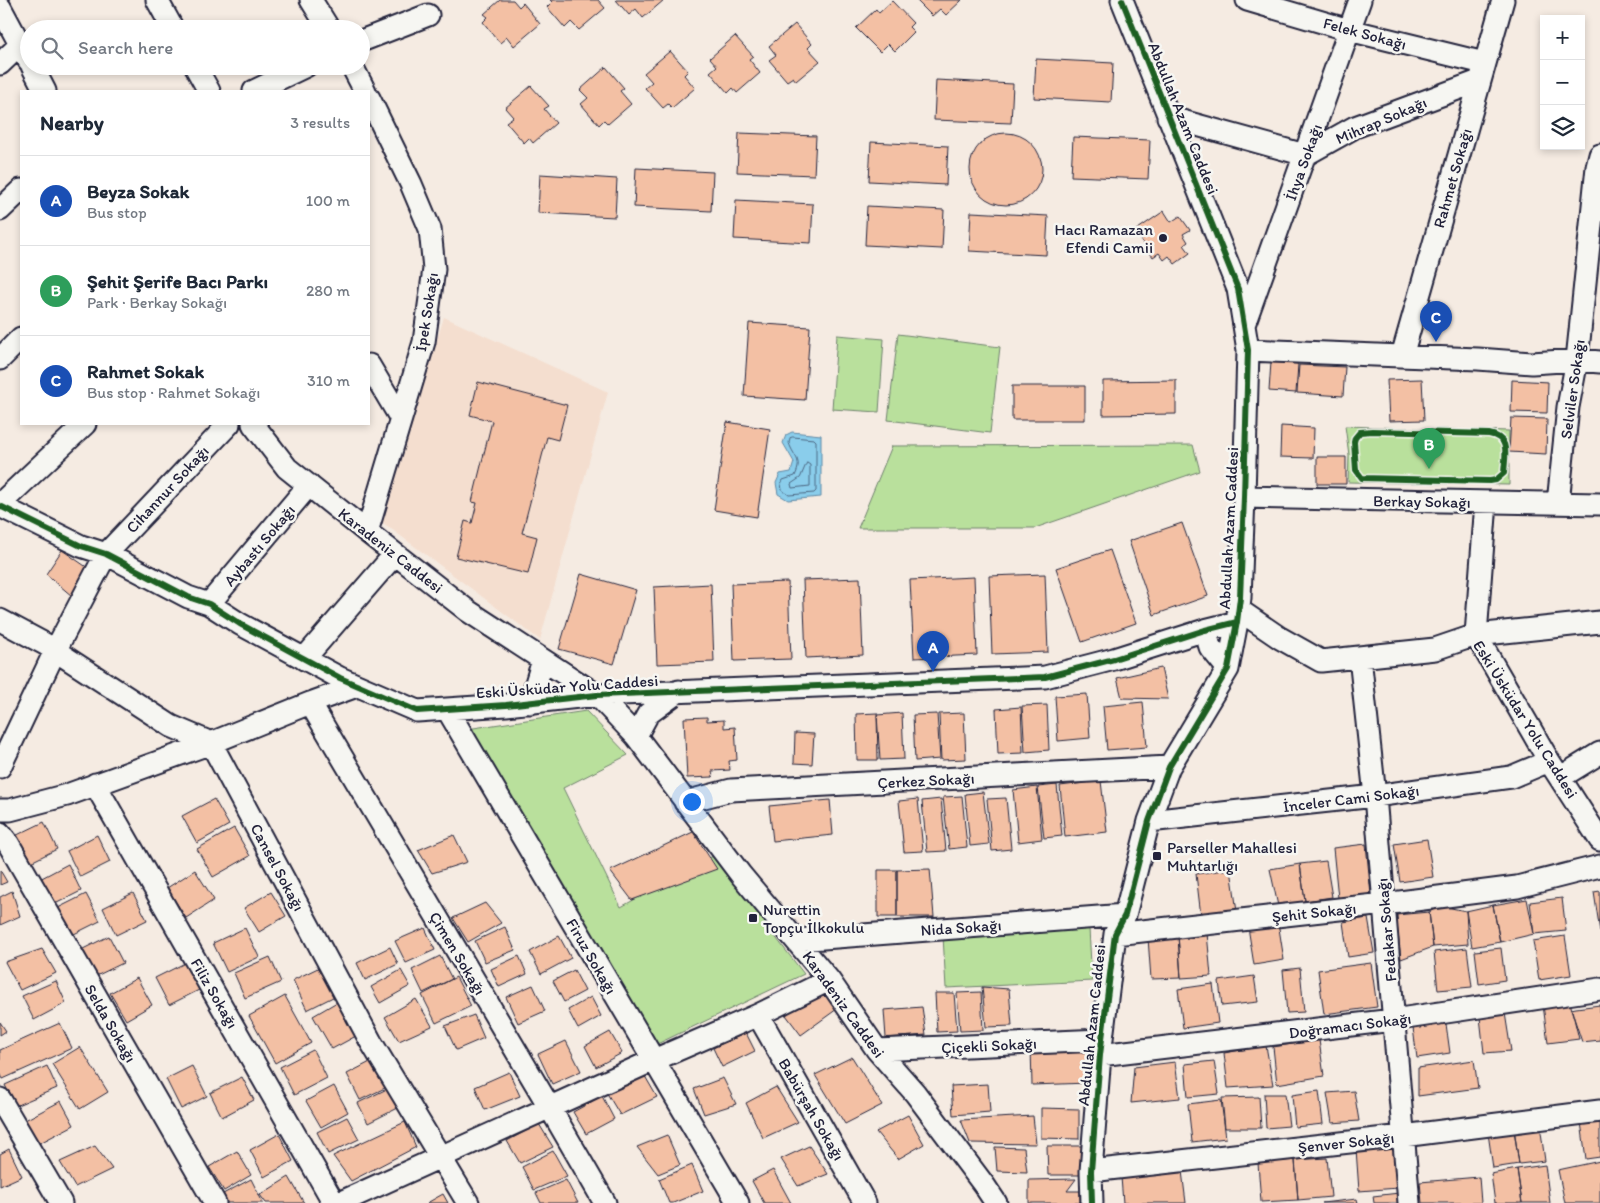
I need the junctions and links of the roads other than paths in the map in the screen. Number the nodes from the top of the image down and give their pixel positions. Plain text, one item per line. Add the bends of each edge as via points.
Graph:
1 (157, 0) edge
2 (311, 0) edge
3 (1122, 0) edge
4 (1247, 0) edge
5 (1360, 0) edge
6 (1503, 0) edge
7 (0, 7) edge
8 (428, 15) dead end
9 (168, 20) edge
10 (323, 20) edge
11 (1350, 30) junction
12 (370, 38) edge
13 (20, 45) edge
14 (20, 55) edge
15 (0, 64) edge
16 (1482, 72) junction
17 (37, 75) edge
18 (200, 75) edge
19 (287, 75) edge
20 (357, 75) edge
21 (44, 90) edge
22 (208, 90) edge
23 (256, 90) edge
24 (365, 90) edge
25 (370, 100) edge
26 (1168, 117) junction
27 (1305, 155) junction
28 (1600, 155) edge
29 (20, 191) edge
30 (0, 210) edge
31 (1245, 323) junction
32 (20, 339) edge
33 (1248, 350) junction
34 (1402, 356) junction
35 (0, 359) edge
36 (1577, 360) junction
37 (1600, 362) edge
38 (370, 367) edge
39 (401, 419) junction
40 (84, 425) edge
41 (228, 425) edge
42 (254, 425) edge
43 (309, 486) junction
44 (1244, 497) junction
45 (1486, 502) junction
46 (1558, 503) junction
47 (1600, 504) edge
48 (0, 505) edge
49 (368, 532) junction
50 (106, 554) junction
51 (395, 554) junction
52 (209, 604) junction
53 (1238, 616) junction
54 (0, 620) edge
55 (1597, 628) edge
56 (1205, 630) junction
57 (1476, 635) junction
58 (55, 650) junction
59 (1360, 658) junction
60 (304, 659) junction
61 (543, 660) junction
62 (1228, 669) junction
63 (357, 686) junction
64 (679, 692) junction
65 (597, 695) junction
66 (530, 702) junction
67 (310, 703) junction
68 (447, 709) junction
69 (636, 736) junction
70 (211, 743) junction
71 (1600, 753) edge
72 (0, 767) edge
73 (1169, 767) junction
74 (1555, 769) junction
75 (95, 784) junction
76 (1375, 796) junction
77 (685, 802) junction
78 (0, 810) edge
79 (1149, 821) junction
80 (4, 838) edge
81 (1600, 840) edge
82 (1600, 866) edge
83 (1384, 904) junction
84 (1125, 915) junction
85 (1115, 934) junction
86 (797, 940) junction
87 (829, 980) junction
88 (1600, 989) edge
89 (758, 1015) junction
90 (1394, 1020) junction
91 (1100, 1048) junction
92 (876, 1050) junction
93 (654, 1060) junction
94 (0, 1099) edge
95 (550, 1108) junction
96 (1600, 1111) edge
97 (1403, 1136) junction
98 (440, 1157) junction
99 (1091, 1171) junction
100 (61, 1203) edge
101 (215, 1203) edge
102 (334, 1203) edge
103 (339, 1203) edge
104 (468, 1203) edge
105 (605, 1203) edge
106 (738, 1203) edge
107 (866, 1203) edge
108 (996, 1203) edge
109 (1092, 1203) edge
110 (1409, 1203) edge

1 - 9 street
2 - 10 street
3 - 26 street, Abdullah Azam Caddesi
4 - 11 street, Felek Sokağı
5 - 11 street, İhya Sokağı
6 - 16 street, Rahmet Sokağı
7 - 13 street
8 - 12 street
11 - 16 street, Felek Sokağı
11 - 27 street, İhya Sokağı
14 - 15 street
16 - 27 street, Mihrap Sokağı via 1355,127
16 - 34 street, Rahmet Sokağı
17 - 21 street
18 - 22 street
19 - 23 street
20 - 24 street
25 - 39 street, İpek Sokağı via 430,229 434,269 424,342
26 - 27 street
26 - 31 street, Abdullah Azam Caddesi via 1238,289
27 - 31 street, İhya Sokağı
28 - 36 street, Selviler Sokağı
29 - 30 street
31 - 33 street, Abdullah Azam Caddesi
32 - 35 street
33 - 34 street
33 - 44 street, Abdullah Azam Caddesi
34 - 36 street via 1532,363
36 - 37 street
36 - 46 street, Selviler Sokağı via 1568,407
38 - 39 street
39 - 49 street, İpek Sokağı
40 - 48 street
41 - 50 street, Cihannur Sokağı
42 - 43 street, Karadeniz Caddesi via 287,468
43 - 49 street, Karadeniz Caddesi
43 - 52 street, Aybastı Sokağı
44 - 45 street, Berkay Sokağı
44 - 53 street, Abdullah Azam Caddesi
45 - 46 street, Berkay Sokağı
45 - 57 street
46 - 47 street, Berkay Sokağı
48 - 50 street, Eski Üsküdar Yolu Caddesi via 81,546
49 - 51 street, Karadeniz Caddesi
50 - 52 street, Eski Üsküdar Yolu Caddesi via 188,597
50 - 58 street, Cihannur Sokağı
51 - 60 street
51 - 61 street, Karadeniz Caddesi via 468,611
52 - 60 street, Eski Üsküdar Yolu Caddesi
53 - 56 street, Eski Üsküdar Yolu Caddesi
53 - 59 street, Eski Üsküdar Yolu Caddesi via 1321,660
53 - 62 street, Abdullah Azam Caddesi
54 - 58 street
55 - 57 street
56 - 62 street via 1210,647
56 - 64 street, Eski Üsküdar Yolu Caddesi via 1114,660 1045,677
57 - 59 street, Eski Üsküdar Yolu Caddesi via 1435,649
57 - 74 street, Eski Üsküdar Yolu Caddesi
58 - 70 street via 172,726
58 - 72 street
59 - 76 street, Fedakar Sokağı
60 - 63 street, Eski Üsküdar Yolu Caddesi
61 - 65 street, Karadeniz Caddesi
61 - 66 street
62 - 73 street, Abdullah Azam Caddesi
63 - 67 street
63 - 68 street, Eski Üsküdar Yolu Caddesi via 417,711
64 - 65 street, Eski Üsküdar Yolu Caddesi
64 - 69 street via 648,714
65 - 66 street, Eski Üsküdar Yolu Caddesi
65 - 69 street, Karadeniz Caddesi
66 - 68 street, Eski Üsküdar Yolu Caddesi
67 - 70 street
67 - 95 street, Çimen Sokağı
68 - 93 street, Firuz Sokağı
69 - 77 street, Karadeniz Caddesi
70 - 75 street
70 - 98 street, Cansel Sokağı via 371,1042
71 - 74 street, İnceler Cami Sokağı
73 - 77 street, Çerkez Sokağı via 732,790
73 - 79 street, Abdullah Azam Caddesi
74 - 76 street, İnceler Cami Sokağı
74 - 81 street, Eski Üsküdar Yolu Caddesi
75 - 78 street via 67,795
75 - 102 street, Filiz Sokağı
76 - 79 street, İnceler Cami Sokağı
76 - 83 street, Fedakar Sokağı
77 - 86 street, Karadeniz Caddesi via 741,875
79 - 84 street, Abdullah Azam Caddesi
80 - 101 street, Selda Sokağı
82 - 83 street, Şehit Sokağı via 1517,887
83 - 85 street, Şehit Sokağı
83 - 90 street, Fedakar Sokağı
84 - 85 street, Abdullah Azam Caddesi
84 - 86 street, Nida Sokağı
85 - 91 street, Abdullah Azam Caddesi
86 - 87 street, Karadeniz Caddesi
87 - 89 street
87 - 92 street, Karadeniz Caddesi
88 - 90 street, Doğramacı Sokağı
89 - 93 street
89 - 107 street, Babürşah Sokağı
90 - 91 street, Doğramacı Sokağı
90 - 97 street, Fedakar Sokağı
91 - 92 street, Çiçekli Sokağı
91 - 99 street, Abdullah Azam Caddesi
92 - 108 street, Karadeniz Caddesi via 914,1093
93 - 95 street
93 - 106 street, Firuz Sokağı
94 - 100 street
95 - 98 street
95 - 105 street, Çimen Sokağı
96 - 97 street, Şenver Sokağı
97 - 99 street, Şenver Sokağı
97 - 110 street, Fedakar Sokağı
98 - 103 street
98 - 104 street, Cansel Sokağı
99 - 109 street, Abdullah Azam Caddesi

